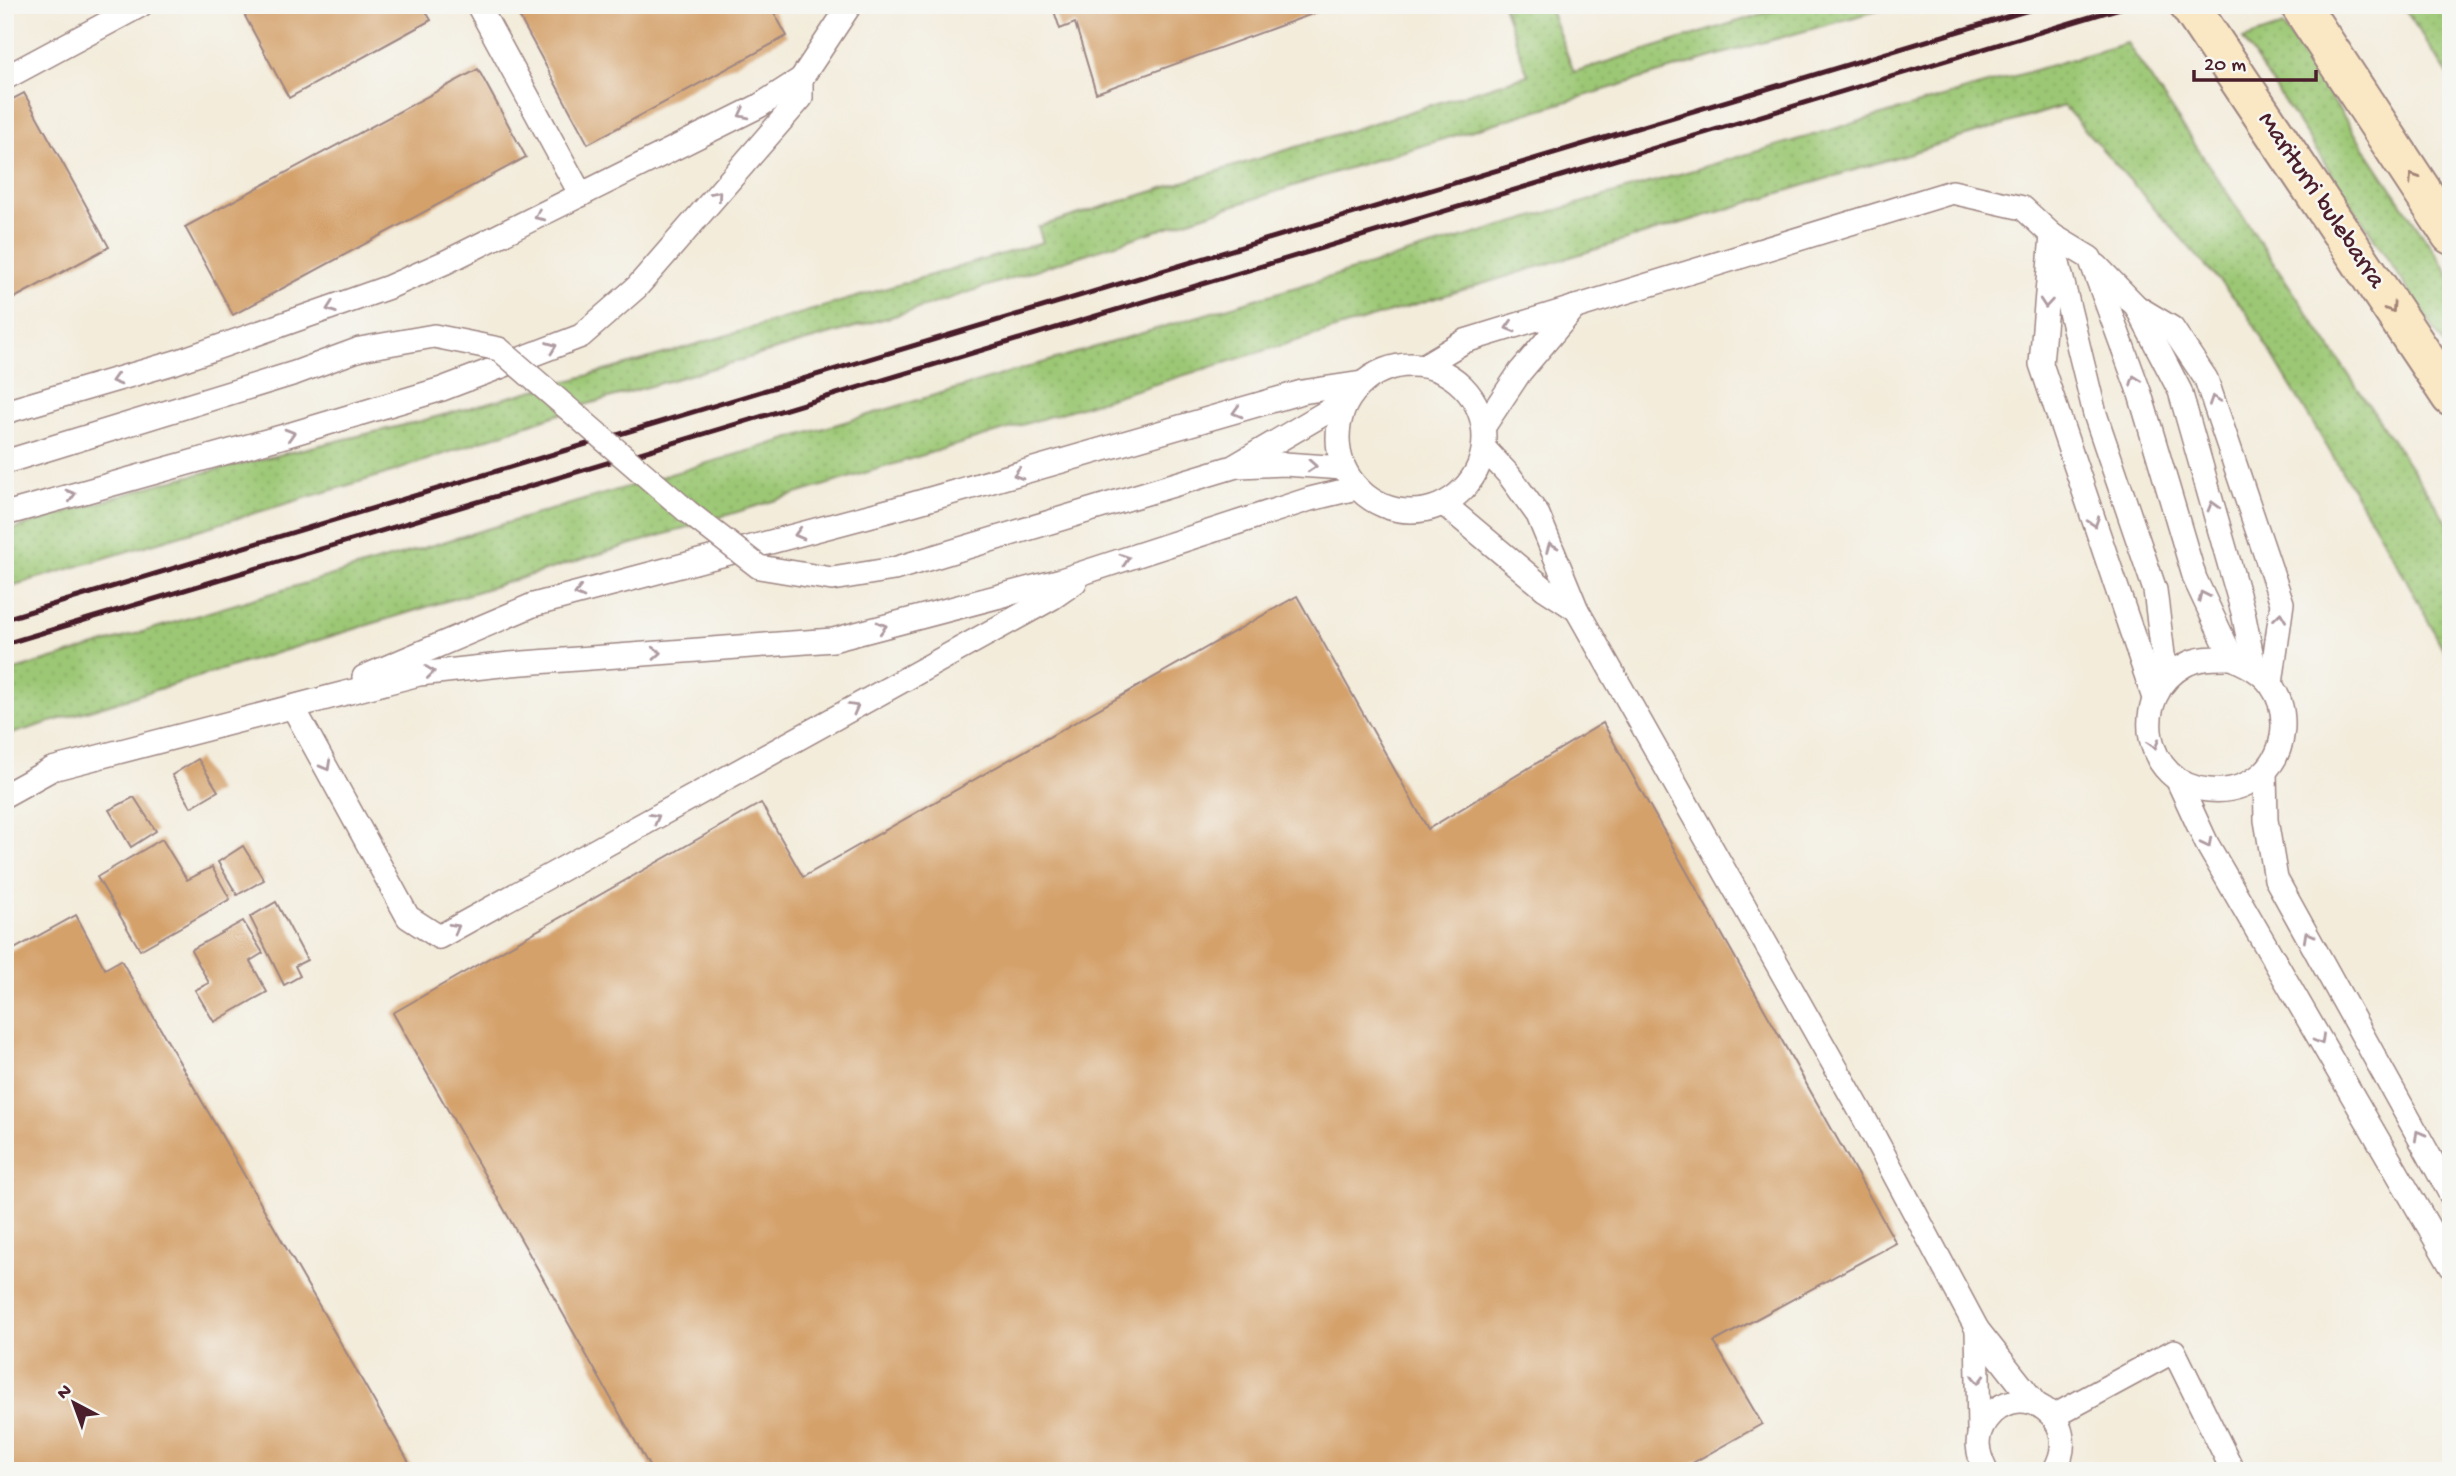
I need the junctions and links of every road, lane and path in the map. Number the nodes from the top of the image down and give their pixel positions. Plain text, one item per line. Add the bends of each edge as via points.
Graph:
1 (141, 5) edge
2 (478, 5) edge
3 (850, 5) edge
4 (2189, 5) edge
5 (2304, 11) edge
6 (5, 78) edge
7 (801, 79) junction
8 (581, 195) junction
9 (2052, 235) junction
10 (2451, 235) edge
11 (2090, 258) junction
12 (2136, 306) junction
13 (1575, 307) junction
14 (1425, 365) junction
15 (1354, 391) junction
16 (2451, 397) edge
17 (5, 412) edge
18 (1484, 437) junction
19 (5, 462) edge
20 (1233, 467) junction
21 (1343, 468) junction
22 (1356, 488) junction
23 (1444, 504) junction
24 (5, 514) edge
25 (1095, 568) junction
26 (1577, 610) junction
27 (2232, 658) junction
28 (2254, 667) junction
29 (2271, 684) junction
30 (2160, 689) junction
31 (293, 706) junction
32 (2264, 772) junction
33 (2178, 781) junction
34 (5, 795) edge
35 (2451, 1195) edge
36 (2451, 1266) edge
37 (1978, 1329) junction
38 (2044, 1409) junction
39 (1979, 1430) junction
40 (1986, 1471) edge
41 (2054, 1471) edge
42 (2233, 1471) edge

1 - 6 lane
2 - 8 lane
3 - 7 lane
4 -> 16 main road, Mariturri bulebarra
10 -> 5 main road
7 -> 8 lane via 759,106
24 -> 7 lane via 442,389 581,336 637,287 801,98
8 -> 17 lane via 389,287 176,362
9 - 11 lane
9 - 13 lane via 2023,208 1952,192
9 - 30 lane via 2095,414 2155,590
9 -> 30 lane via 2041,364
11 - 12 lane
27 -> 11 lane via 2195,579 2140,394
28 -> 12 lane via 2243,612 2179,391
29 -> 12 lane via 2282,603 2206,379 2172,328
13 -> 14 lane via 1465,341
13 - 18 lane via 1520,373
14 - 15 lane via 1402,364 1381,371
14 - 18 lane via 1464,386 1477,404
15 - 20 lane
15 - 21 lane via 1339,421 1337,445
15 -> 31 lane via 1303,393 895,509 533,605
18 - 23 lane via 1477,471 1463,490
26 -> 18 lane via 1538,514
19 - 20 lane, bridge via 360,349 435,337 499,349 759,567 832,579 894,569
20 -> 21 lane
21 - 22 lane
22 - 23 lane via 1397,510 1421,511
25 -> 22 lane
23 - 26 lane via 1545,589
31 -> 25 lane via 419,674 833,639
31 -> 25 lane via 408,917 439,937 1052,598
26 - 37 lane
27 - 28 lane
27 - 30 lane via 2208,657 2186,664
28 - 29 lane
29 - 32 lane via 2281,706 2284,729 2278,752
30 -> 33 lane via 2149,721 2151,744
31 - 34 lane via 52,768
32 - 33 lane via 2245,785 2222,791 2199,790
35 -> 32 lane via 2276,879
33 -> 36 lane via 2207,844
37 - 38 lane
37 -> 39 lane
38 - 39 lane via 2013,1401 1993,1411
38 - 41 lane via 2064,1436 2062,1458
38 - 42 lane via 2174,1351
39 - 40 lane via 1977,1453

